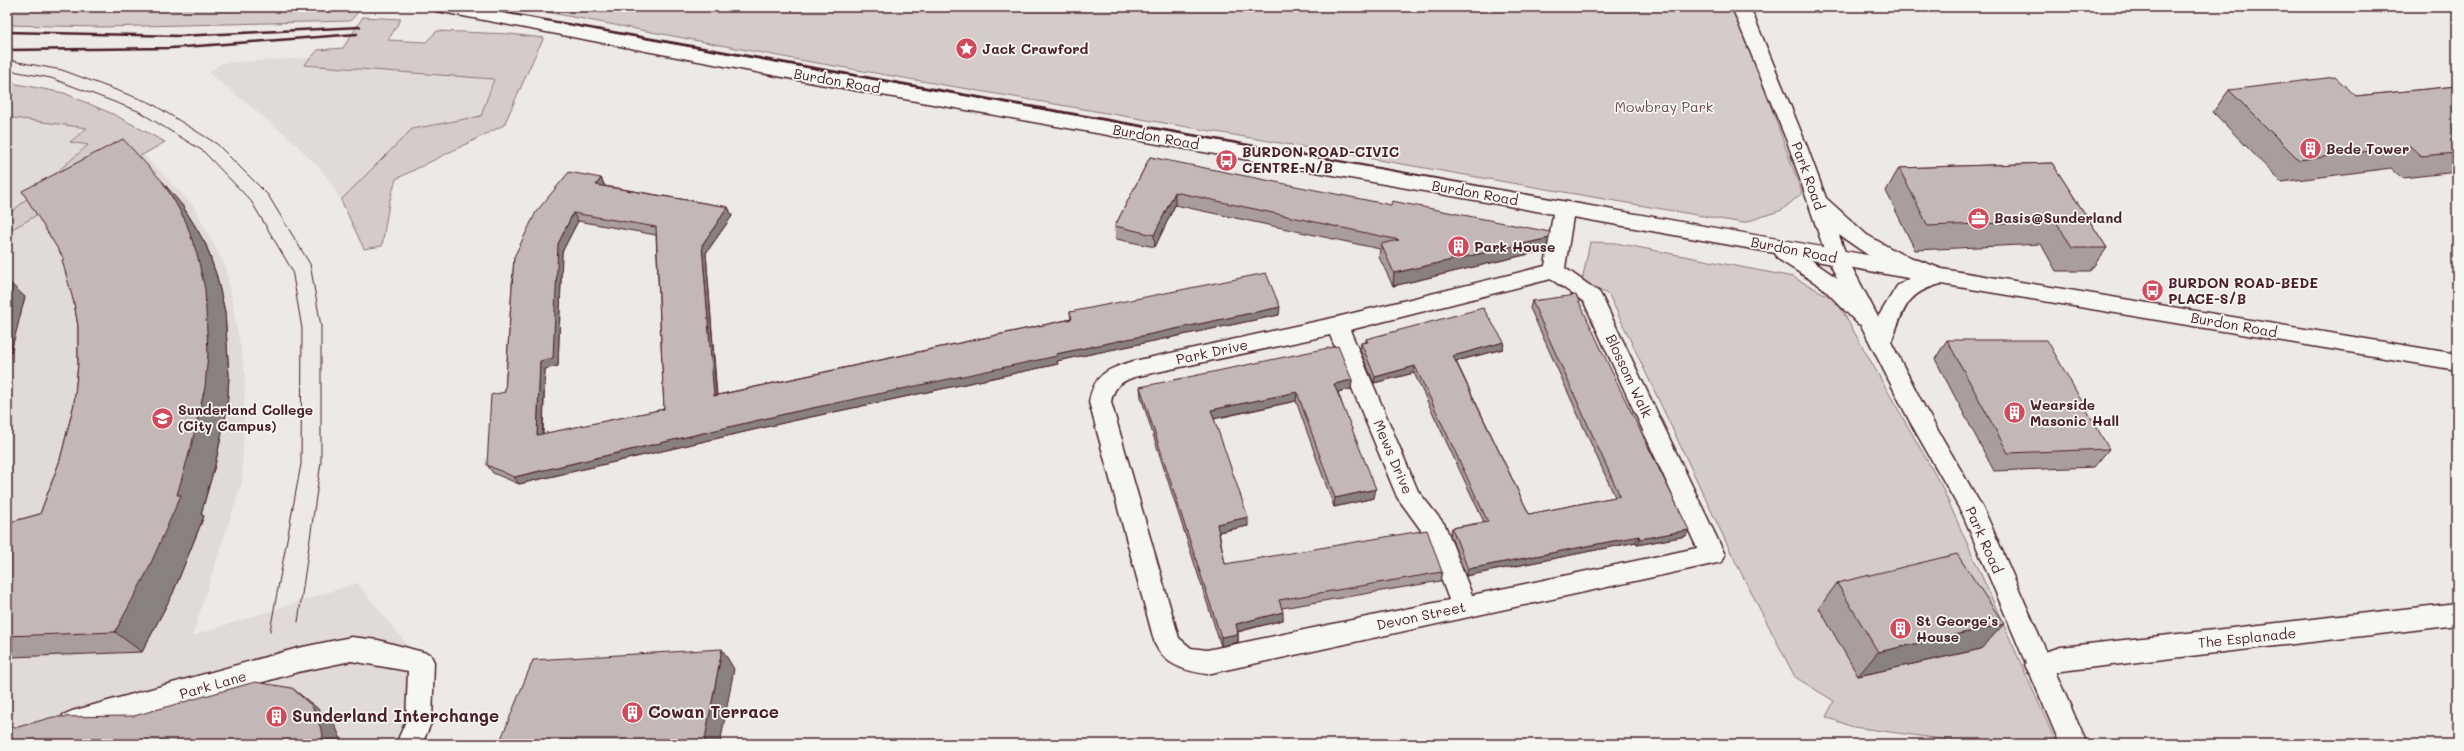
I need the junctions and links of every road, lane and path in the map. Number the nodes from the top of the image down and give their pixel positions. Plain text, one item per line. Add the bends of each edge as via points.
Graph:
1 (442, 7) edge
2 (1741, 7) edge
3 (1814, 194) junction
4 (1564, 208) junction
5 (1754, 242) junction
6 (1838, 258) junction
7 (1554, 271) junction
8 (1941, 276) junction
9 (1337, 325) junction
10 (1881, 342) junction
11 (2457, 362) edge
12 (1712, 554) joint
13 (1464, 607) junction
14 (1159, 612) joint
15 (2457, 614) edge
16 (2038, 665) junction
17 (48, 731) edge
18 (409, 744) edge
19 (2074, 744) edge

1 - 4 main road, Burdon Road via 814,77
2 - 3 main road, Park Road via 1794,137
3 - 6 main road, Park Road
3 - 8 main road via 1836,220 1872,248 1905,264
4 - 5 main road, Burdon Road
4 - 7 main road
5 - 6 main road, Burdon Road
5 - 10 main road, Park Road via 1799,262 1828,280 1859,309
6 - 8 main road, Burdon Road
6 - 10 main road, Park Road
7 - 9 main road, Park Drive
7 - 12 main road, Blossom Walk via 1592,297
8 - 10 main road, Burdon Road via 1920,280 1905,290 1888,318
8 - 11 main road, Burdon Road
9 - 13 main road, Mews Drive via 1409,497 1436,532
9 - 14 main road, Park Drive via 1134,369 1118,374 1102,387 1100,402
10 - 16 main road, Park Road via 1917,414 1973,512
12 - 13 main road, Devon Street
13 - 14 main road, Devon Street via 1207,662 1186,660 1175,653 1168,644
15 - 16 main road, The Esplanade via 2061,659
16 - 19 main road, Park Road
17 - 18 main road, Park Lane via 298,660 351,649 378,652 420,662 419,721

